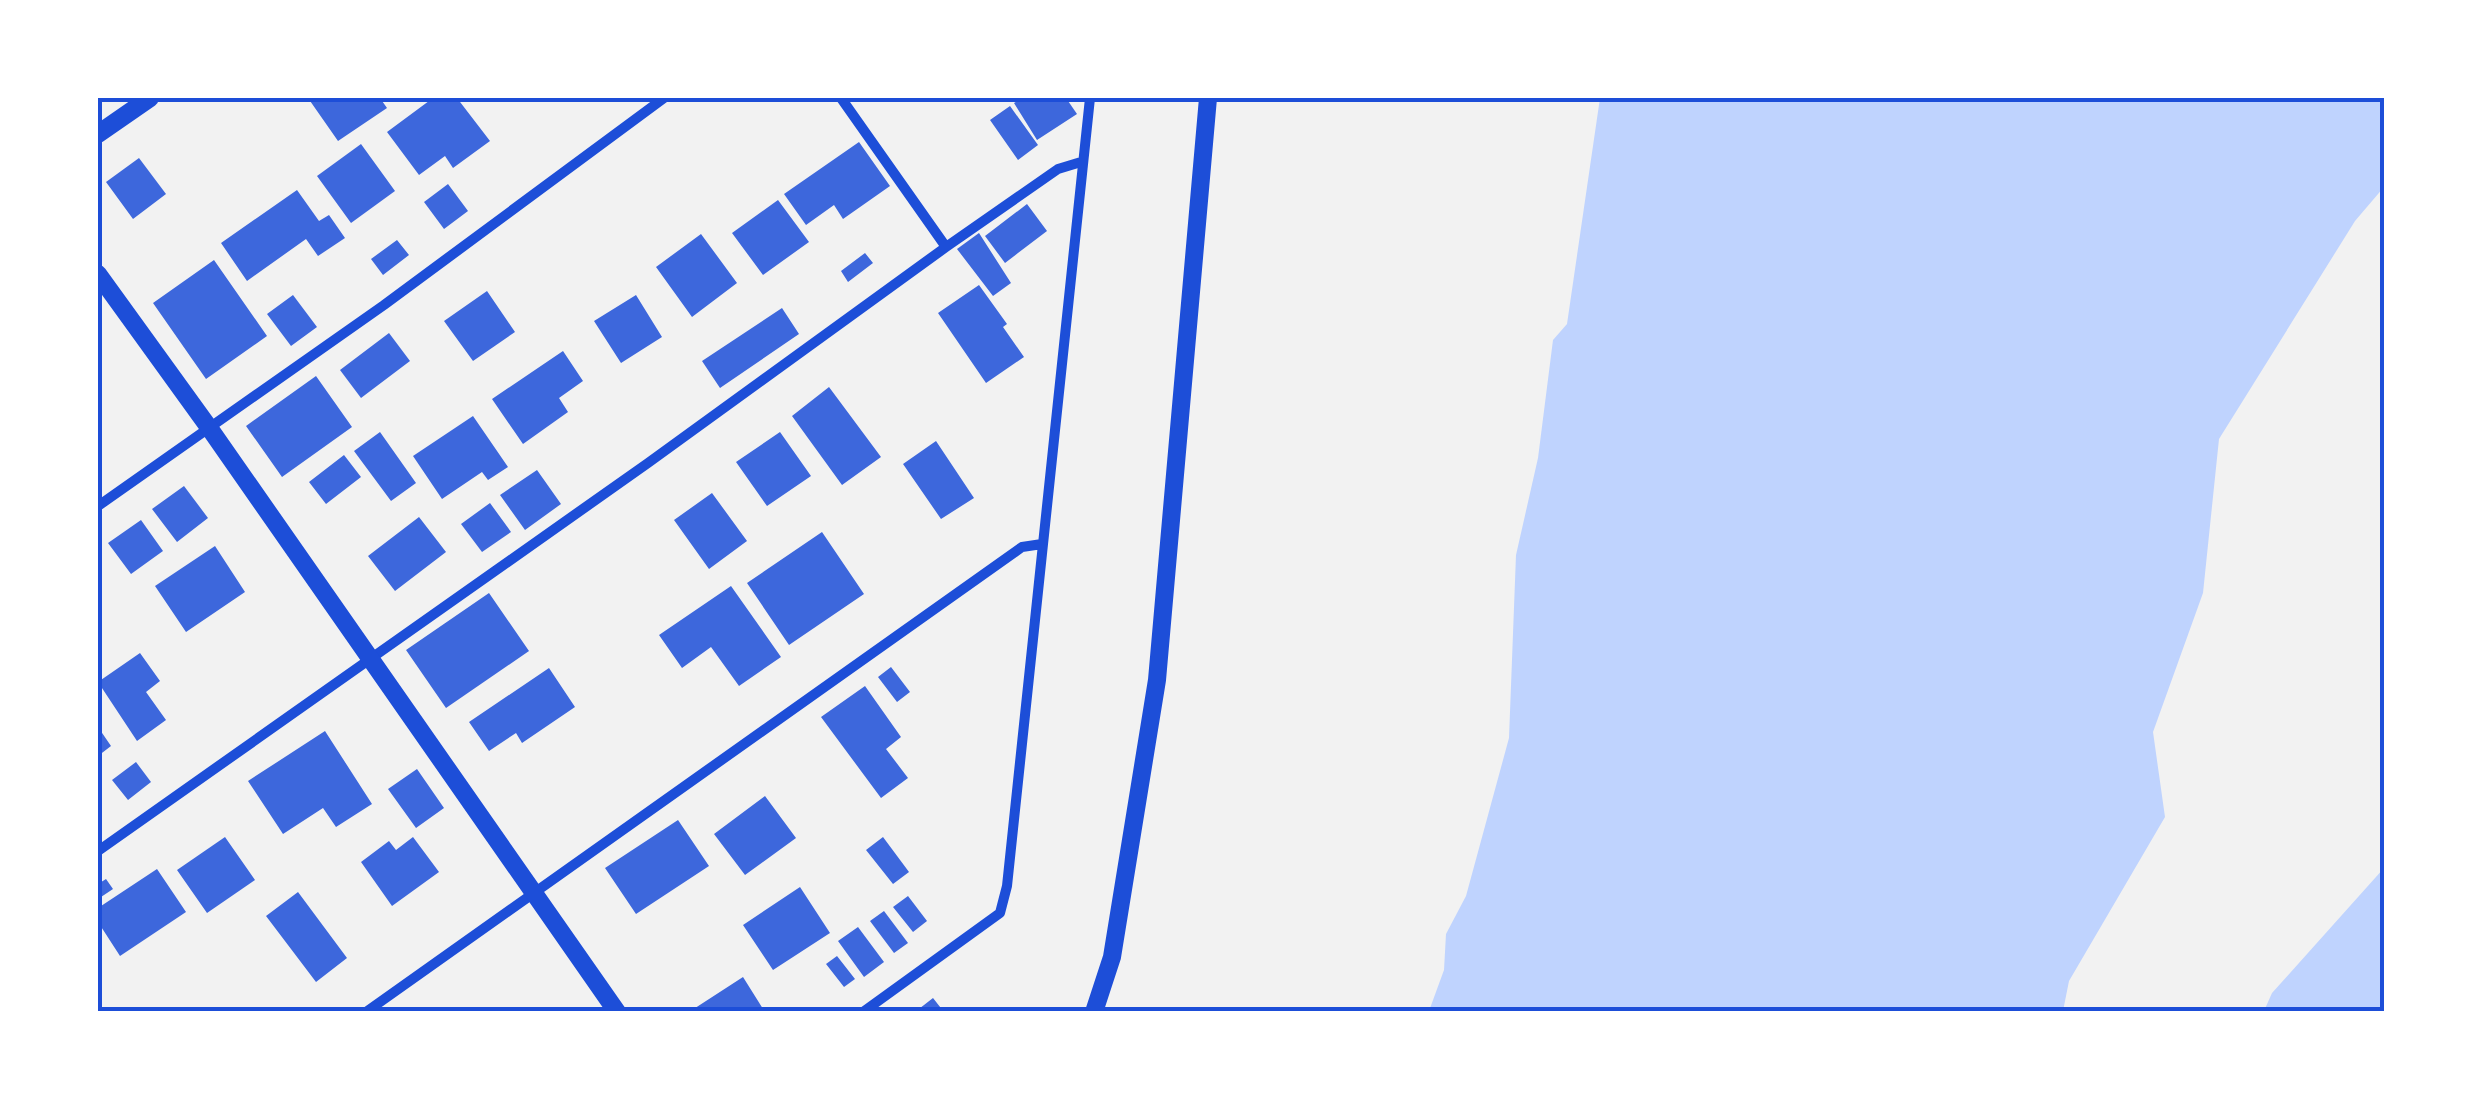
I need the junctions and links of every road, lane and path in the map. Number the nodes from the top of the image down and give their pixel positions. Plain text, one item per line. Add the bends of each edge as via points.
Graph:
1 (150, 98) edge
2 (664, 98) edge
3 (841, 98) edge
4 (1090, 98) edge
5 (1208, 98) edge
6 (98, 134) edge
7 (1081, 162) junction
8 (946, 247) junction
9 (98, 274) edge
10 (210, 429) junction
11 (98, 506) edge
12 (1042, 544) junction
13 (371, 660) junction
14 (98, 851) edge
15 (534, 893) junction
16 (366, 1012) edge
17 (617, 1012) edge
18 (863, 1012) edge
19 (1094, 1012) edge

1 - 6 street
2 - 10 street
3 - 8 street
4 - 7 street
5 - 19 street via 1157,680 1112,957
7 - 8 street via 1058,169
7 - 12 street
8 - 13 street
9 - 10 street
10 - 11 street
10 - 13 street
12 - 15 street via 1022,547
12 - 18 street via 1000,913
13 - 14 street
13 - 15 street
15 - 16 street
15 - 17 street

